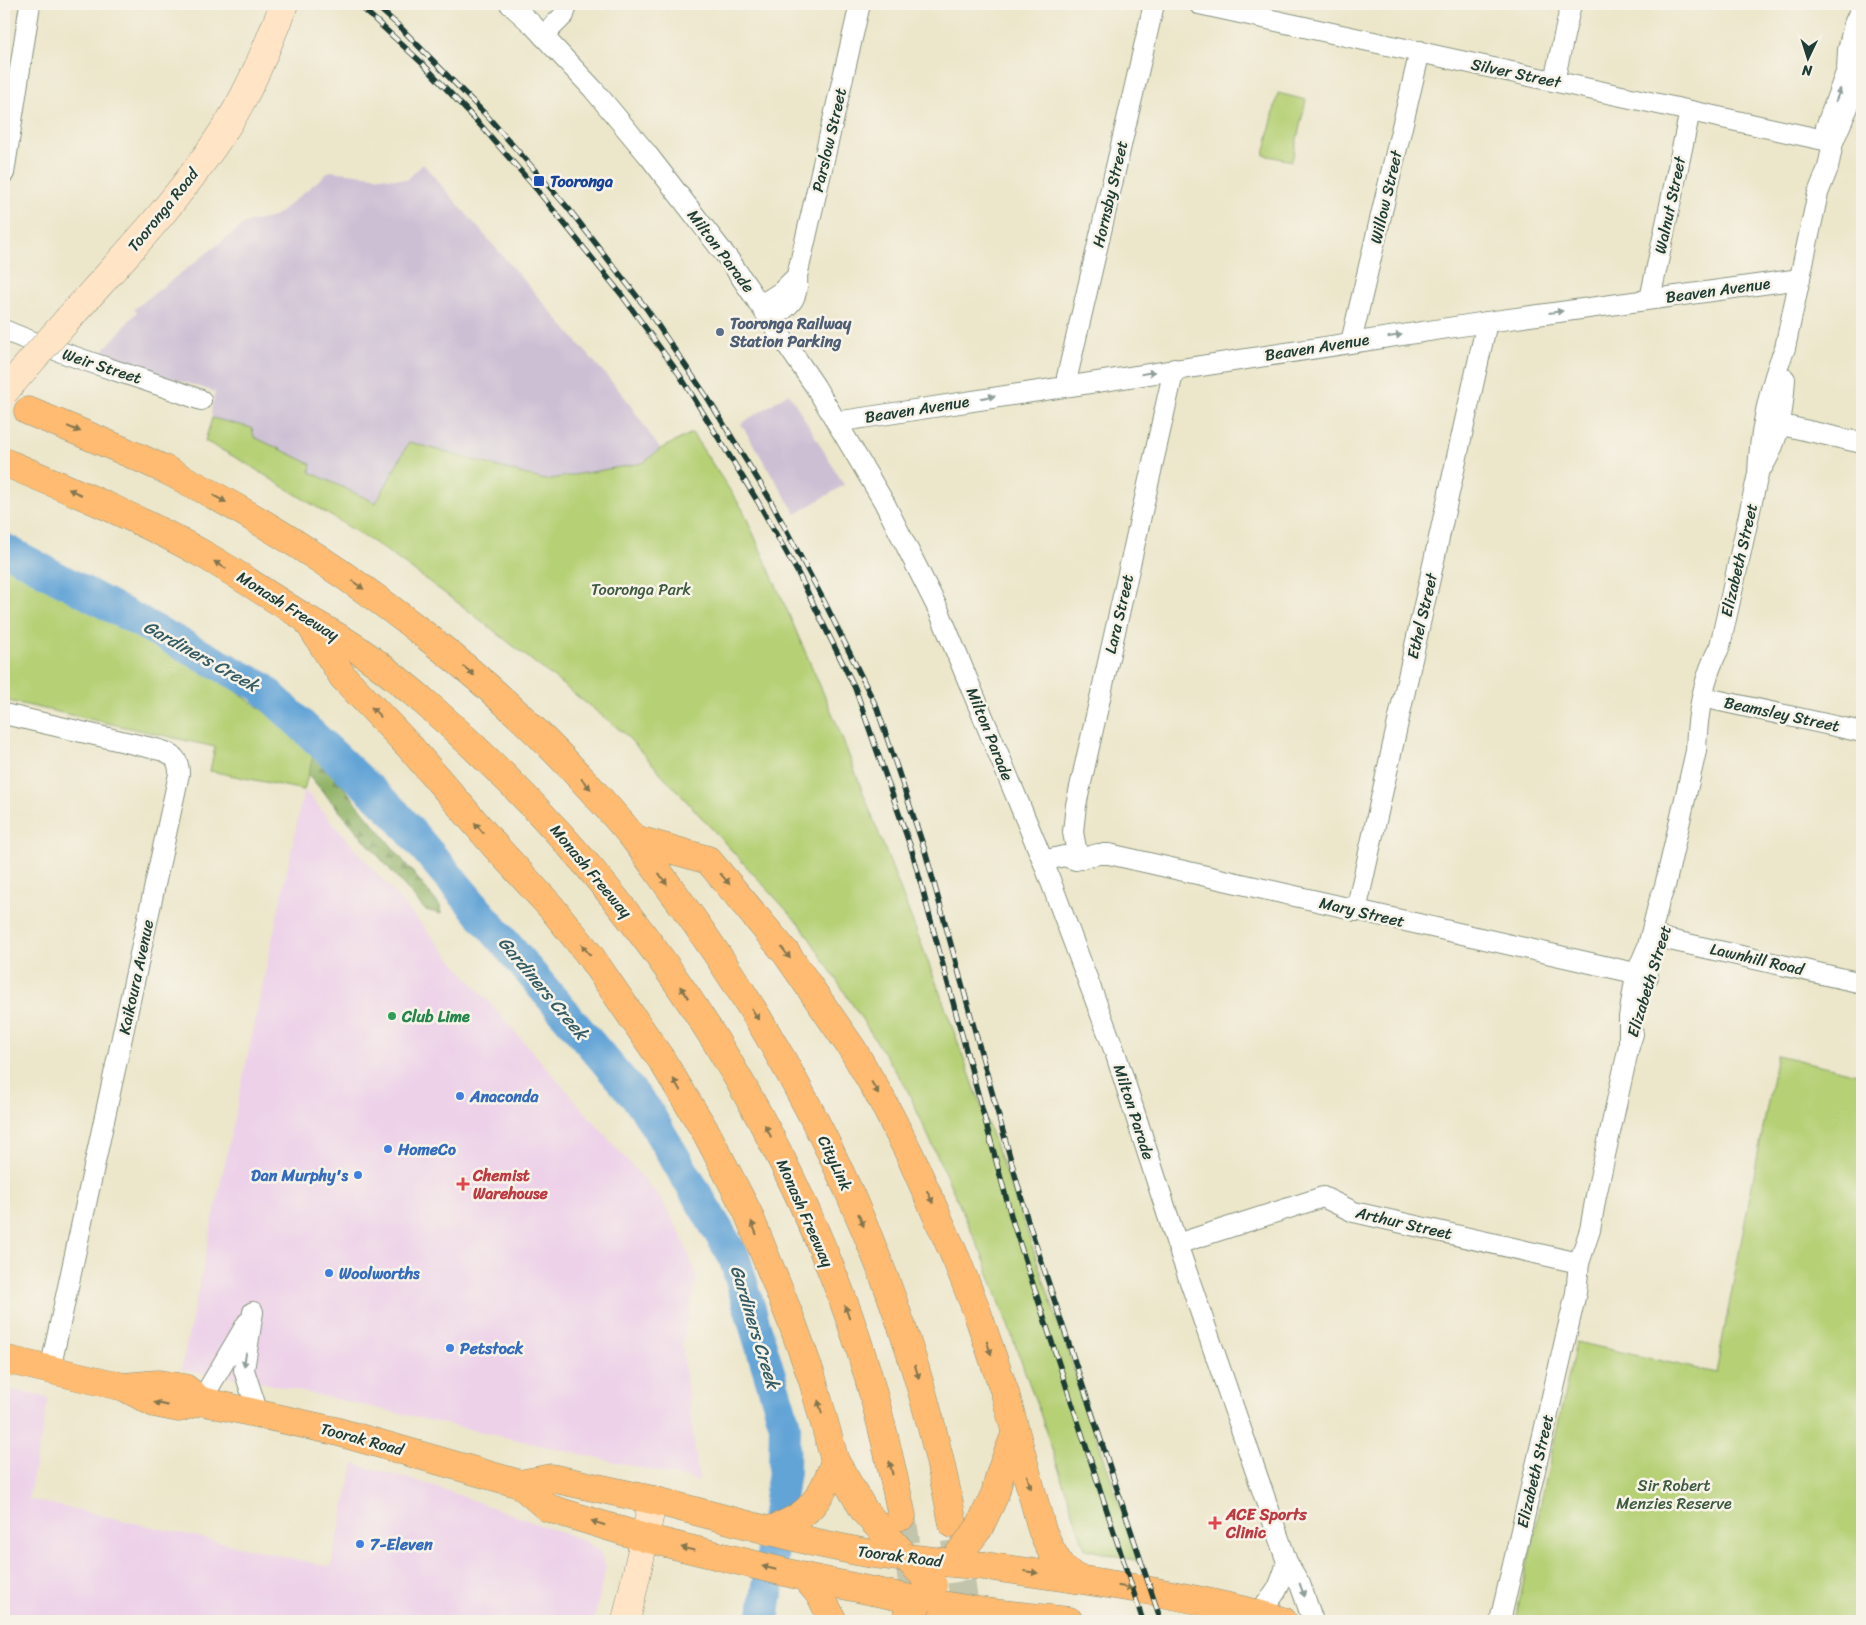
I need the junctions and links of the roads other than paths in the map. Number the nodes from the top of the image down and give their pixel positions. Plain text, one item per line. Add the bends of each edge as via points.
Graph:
1 (30, 4) edge
2 (284, 4) edge
3 (510, 4) edge
4 (557, 4) edge
5 (567, 4) edge
6 (860, 4) edge
7 (1154, 4) edge
8 (1199, 4) edge
9 (1571, 4) edge
10 (1862, 11) edge
11 (538, 31) junction
12 (1862, 35) edge
13 (1420, 51) junction
14 (1856, 72) edge
15 (1554, 81) junction
16 (1690, 111) junction
17 (1827, 141) junction
18 (4, 173) edge
19 (1800, 279) junction
20 (1650, 299) junction
21 (766, 312) junction
22 (1487, 322) junction
23 (4, 330) edge
24 (1351, 342) junction
25 (1174, 369) junction
26 (1068, 385) junction
27 (4, 392) edge
28 (200, 400) dead end
29 (28, 411) dead end
30 (836, 422) junction
31 (1773, 423) junction
32 (1862, 443) edge
33 (4, 462) edge
34 (306, 618) junction
35 (1709, 698) junction
36 (4, 714) edge
37 (1862, 732) edge
38 (635, 840) junction
39 (1077, 859) junction
40 (1043, 861) junction
41 (1051, 881) junction
42 (1356, 911) junction
43 (1658, 937) junction
44 (1642, 975) junction
45 (1862, 983) edge
46 (1177, 1244) junction
47 (1574, 1262) junction
48 (4, 1359) edge
49 (50, 1370) junction
50 (201, 1401) junction
51 (258, 1413) junction
52 (1015, 1435) junction
53 (834, 1457) junction
54 (520, 1484) junction
55 (653, 1500) junction
56 (902, 1516) tunnel mouth
57 (966, 1526) junction
58 (768, 1531) junction
59 (645, 1538) junction
60 (907, 1558) junction
61 (1287, 1562) junction
62 (952, 1563) junction
63 (806, 1577) junction
64 (1077, 1578) junction
65 (919, 1603) edge
66 (1255, 1613) junction
67 (959, 1614) edge
68 (626, 1621) edge
69 (833, 1621) edge
70 (1069, 1621) edge
71 (1283, 1621) edge
72 (1313, 1621) edge
73 (1500, 1621) edge

1 - 18 street
2 - 27 main road, Tooronga Road, bridge via 244,96 208,154 138,241
3 - 11 street, Milton Parade
4 - 11 street
5 - 11 street via 564,15
6 - 21 street, Parslow Street via 797,276 798,290 789,305
7 - 26 street, Hornsby Street via 1067,377
8 - 13 street, Silver Street
9 - 15 street
10 - 14 street, Elizabeth Street via 1854,24 1848,50
11 - 21 street, Milton Parade via 593,89 648,155
12 - 14 street, Elizabeth Street
13 - 15 street, Silver Street
13 - 24 street, Willow Street
14 - 17 street, Elizabeth Street via 1854,91
15 - 16 street, Silver Street
16 - 17 street, Silver Street
16 - 20 street, Walnut Street
17 - 19 street, Elizabeth Street via 1828,168 1818,193
19 - 20 street, Beaven Avenue
19 - 31 street, Elizabeth Street via 1785,348 1786,369
22 -> 20 street, Beaven Avenue
21 - 30 street, Milton Parade
24 -> 22 street, Beaven Avenue
22 - 42 street, Ethel Street
23 - 28 street, Weir Street via 83,361 166,386
24 - 25 street, Beaven Avenue
26 -> 25 street, Beaven Avenue
25 - 39 street, Lara Street via 1076,805 1073,832
30 -> 26 street, Beaven Avenue
29 -> 38 main road via 166,471 278,532 356,584 432,640 524,720 564,759
30 - 40 street, Milton Parade via 884,502 939,611
31 - 32 street
31 - 35 street, Elizabeth Street via 1768,458 1758,474 1720,646 1722,664
34 -> 33 main road, Monash Freeway via 207,556 138,521
53 -> 34 main road via 812,1378 748,1213 707,1134 661,1058 551,906 410,747 343,677
56 -> 34 main road, Monash Freeway via 873,1395 841,1294 787,1168 692,1004 627,912 528,799 400,683 356,648
35 - 37 street, Beamsley Street
35 - 43 street, Elizabeth Street via 1707,732 1696,751 1659,902
36 - 49 street, Kaikoura Avenue via 169,752 179,764
38 -> 52 main road via 708,860 786,952 853,1050 909,1153 957,1261 1005,1392
38 -> 57 main road, CityLink via 728,970 803,1096 838,1168 882,1270 905,1334 937,1444
39 - 40 street, Mary Street via 1064,856
39 - 41 street via 1071,869
39 - 42 street, Mary Street via 1109,854
40 - 41 street, Milton Parade
41 - 46 street, Milton Parade via 1116,1056
42 - 44 street, Mary Street
43 - 44 street, Elizabeth Street
43 - 45 street, Lawnhill Road
44 - 47 street, Elizabeth Street via 1638,1021 1629,1046 1590,1230
46 - 47 street, Arthur Street via 1323,1197 1354,1212
46 - 61 street, Milton Parade
47 - 73 street, Elizabeth Street via 1576,1293
48 - 49 main road, Toorak Road
49 - 50 main road, Toorak Road via 124,1387 158,1384 185,1388
50 - 51 main road, Toorak Road
50 -> 51 street via 254,1312 244,1370
51 - 54 main road, Toorak Road via 376,1441
52 - 57 main road via 995,1494
52 -> 64 main road via 1042,1530 1061,1567
53 - 58 main road via 824,1487 811,1506 800,1516
53 - 60 main road via 865,1512
54 - 55 main road, Toorak Road via 552,1478
59 -> 54 main road, Toorak Road via 548,1508
55 - 58 main road, Toorak Road
55 - 59 main road
57 - 62 main road, bridge
58 - 60 main road, Toorak Road via 850,1550
63 -> 59 main road, Toorak Road
59 - 68 main road
60 - 62 main road, Toorak Road, bridge
60 - 65 main road, bridge
61 - 66 street via 1277,1591 1269,1603
61 -> 72 street, Milton Parade via 1300,1584
62 -> 64 main road, Toorak Road, bridge
62 - 65 main road
63 - 65 main road, Toorak Road, bridge
63 - 69 main road via 821,1596
64 -> 66 main road, Toorak Road via 1186,1596
65 - 67 main road, Toorak Road
66 - 71 main road, Toorak Road
67 - 70 main road, Toorak Road, bridge via 992,1613

